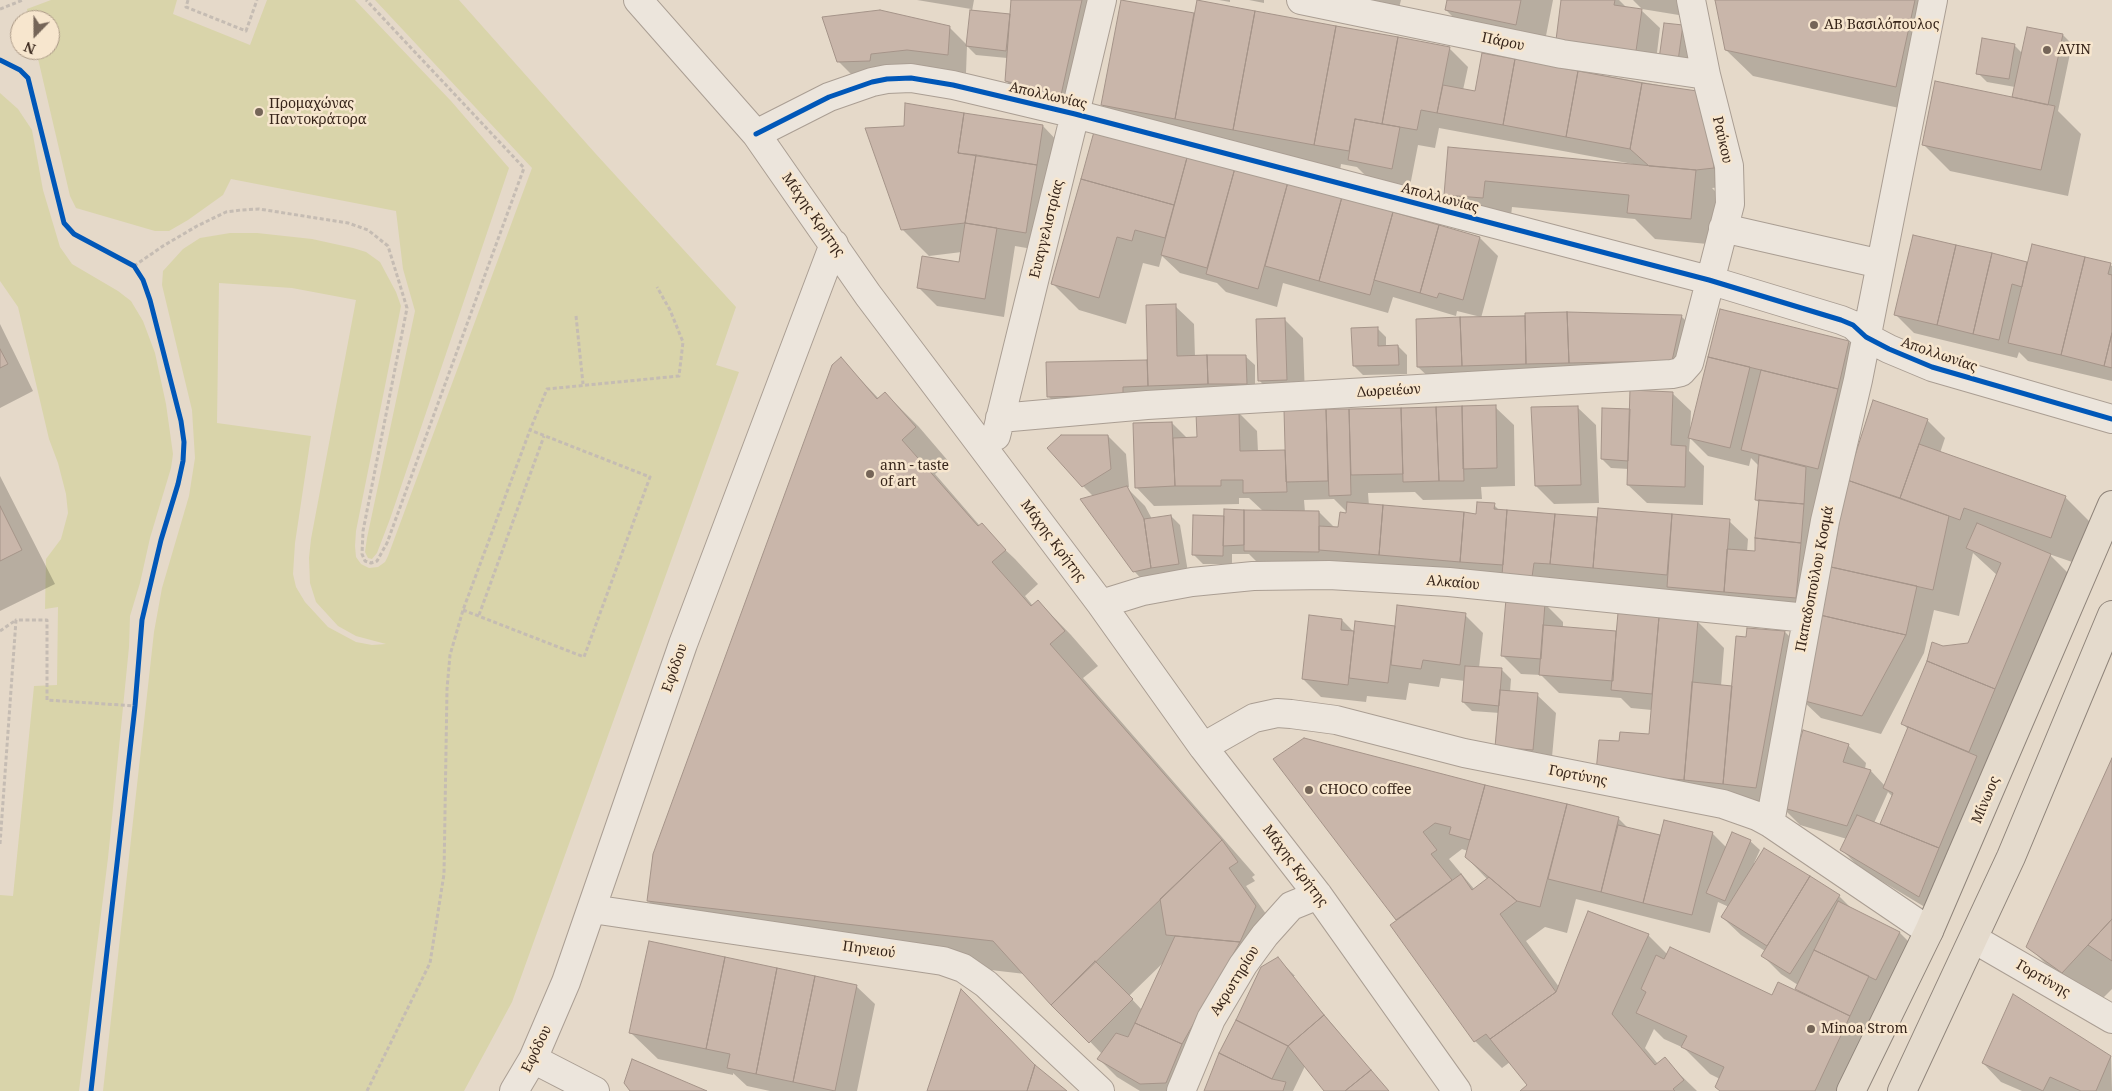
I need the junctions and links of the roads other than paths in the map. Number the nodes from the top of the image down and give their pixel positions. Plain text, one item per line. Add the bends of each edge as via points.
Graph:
1 (638, 0) edge
2 (1102, 0) edge
3 (1302, 0) edge
4 (1691, 0) edge
5 (1933, 0) edge
6 (1706, 75) junction
7 (1075, 114) junction
8 (756, 134) junction
9 (1724, 228) junction
10 (834, 244) junction
11 (1881, 264) junction
12 (1709, 280) junction
13 (1866, 337) junction
14 (1000, 418) junction
15 (2112, 419) edge
16 (990, 456) junction
17 (2112, 505) edge
18 (1101, 604) junction
19 (2112, 615) edge
20 (1807, 618) junction
21 (1203, 747) junction
22 (1770, 823) junction
23 (1318, 895) junction
24 (592, 909) junction
25 (1929, 931) junction
26 (1974, 939) junction
27 (2112, 1020) edge
28 (533, 1059) junction
29 (514, 1091) edge
30 (595, 1091) edge
31 (1100, 1091) edge
32 (1181, 1091) edge
33 (1457, 1091) edge
34 (1851, 1091) edge
35 (1902, 1091) edge

1 - 8 street, Μάχης Κρήτης
2 - 7 street, Ευαγγελιστρίας
3 - 6 street, Πάρου via 1562,54
4 - 6 street, Ραύκου
5 - 11 street, Παπαδοπούλου Κοσμά
6 - 9 street, Ραύκου via 1729,166 1730,204
7 - 8 street, Απολλωνίας via 953,85 900,77 844,91
7 - 12 street, Απολλωνίας
7 - 14 street, Ευαγγελιστρίας
8 - 10 street, Μάχης Κρήτης
9 - 11 street
9 - 12 street, Ραύκου
10 - 16 street, Μάχης Κρήτης
10 - 24 street, Εφόδου via 683,644
11 - 13 street, Παπαδοπούλου Κοσμά
12 - 13 street, Απολλωνίας via 1841,320 1853,325
12 - 14 street, Δωρειέων via 1689,362 1681,372 1672,374 1147,405
13 - 15 street, Απολλωνίας via 1932,367
13 - 20 street, Παπαδοπούλου Κοσμά
14 - 16 street, Ευαγγελιστρίας
16 - 18 street, Μάχης Κρήτης
17 - 25 main road, Μίνωος
18 - 20 street, Αλκαίου via 1143,591 1192,582 1253,576 1329,575 1449,582
18 - 21 street, Μάχης Κρήτης
19 - 26 main road
20 - 22 street, Παπαδοπούλου Κοσμά
21 - 22 street, Γορτύνης via 1254,718 1277,713 1336,720 1473,755 1723,804
21 - 23 street, Μάχης Κρήτης
22 - 25 street, Γορτύνης
23 - 32 street, Ακρωτηρίου via 1291,906 1243,965 1211,1020
23 - 33 street, Μάχης Κρήτης
24 - 28 street, Εφόδου via 566,982
24 - 31 street, Πηνειού via 943,961 964,968 986,984
25 - 34 main road, Μίνωος
26 - 27 street, Γορτύνης
26 - 35 main road
28 - 29 street, Εφόδου
28 - 30 street

